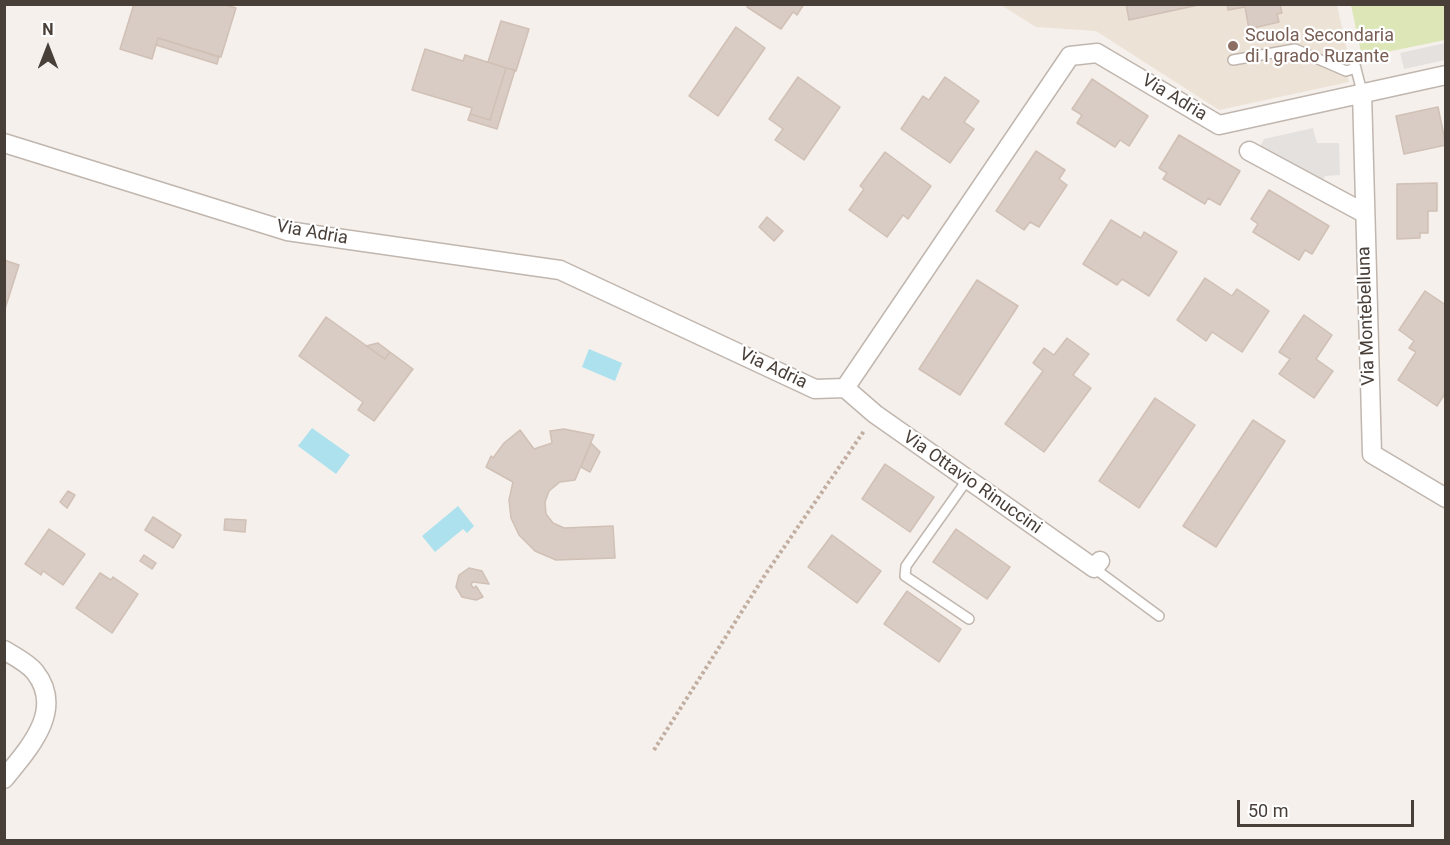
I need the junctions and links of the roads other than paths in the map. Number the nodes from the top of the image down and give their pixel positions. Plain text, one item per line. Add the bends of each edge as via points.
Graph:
1 (1233, 60) dead end
2 (1446, 75) edge
3 (1362, 92) junction
4 (4, 143) edge
5 (1249, 151) dead end
6 (1364, 213) junction
7 (845, 388) junction
8 (967, 480) junction
9 (1446, 498) edge
10 (1097, 565) joint
11 (1159, 616) dead end
12 (969, 620) dead end
13 (4, 650) edge
14 (4, 779) edge

1 - 3 lane via 1295,49 1346,71 1355,64
2 - 3 street, Via Adria
3 - 6 street, Via Montebelluna
3 - 7 street, Via Adria via 1219,125 1097,53 1070,56
4 - 7 street, Via Adria via 287,231 560,270 815,389
5 - 6 street
6 - 9 street, Via Montebelluna via 1372,454
7 - 8 street, Via Ottavio Rinuccini
8 - 10 street, Via Ottavio Rinuccini
8 - 12 lane via 906,566 905,576
10 - 11 lane
13 - 14 street via 34,670 48,693 45,720

